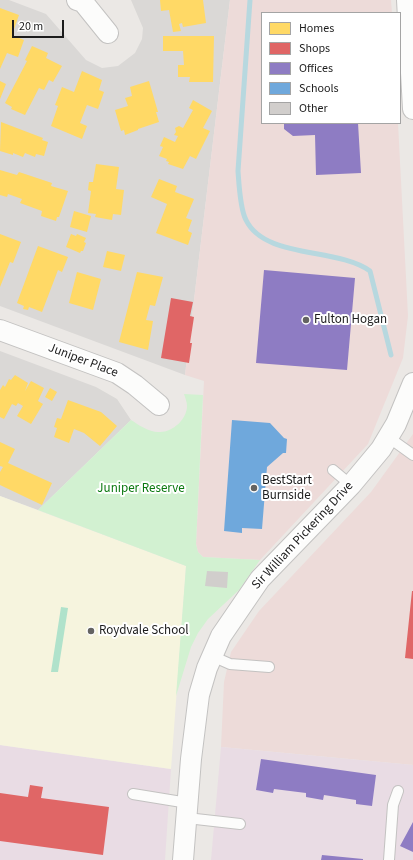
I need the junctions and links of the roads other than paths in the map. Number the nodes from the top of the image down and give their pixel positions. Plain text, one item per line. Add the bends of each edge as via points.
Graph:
1 (407, 0) edge
2 (82, 1) edge
3 (108, 33) dead end
4 (413, 98) edge
5 (0, 330) edge
6 (413, 383) edge
7 (159, 405) dead end
8 (388, 437) junction
9 (413, 455) edge
10 (334, 470) dead end
11 (351, 485) junction
12 (212, 656) junction
13 (269, 667) dead end
14 (398, 791) dead end
15 (133, 794) dead end
16 (187, 811) junction
17 (240, 824) dead end
18 (183, 860) edge
19 (389, 860) edge

1 - 4 street
2 - 3 street
5 - 7 street, Juniper Place via 117,372
6 - 8 street, Sir William Pickering Drive
8 - 9 lane
8 - 11 street, Sir William Pickering Drive
10 - 11 lane
11 - 12 street, Sir William Pickering Drive via 260,579 221,636
12 - 13 lane via 230,664
12 - 16 street, Sir William Pickering Drive via 199,695
14 - 19 lane via 393,805
15 - 16 lane
16 - 17 lane
16 - 18 street, Sir William Pickering Drive

